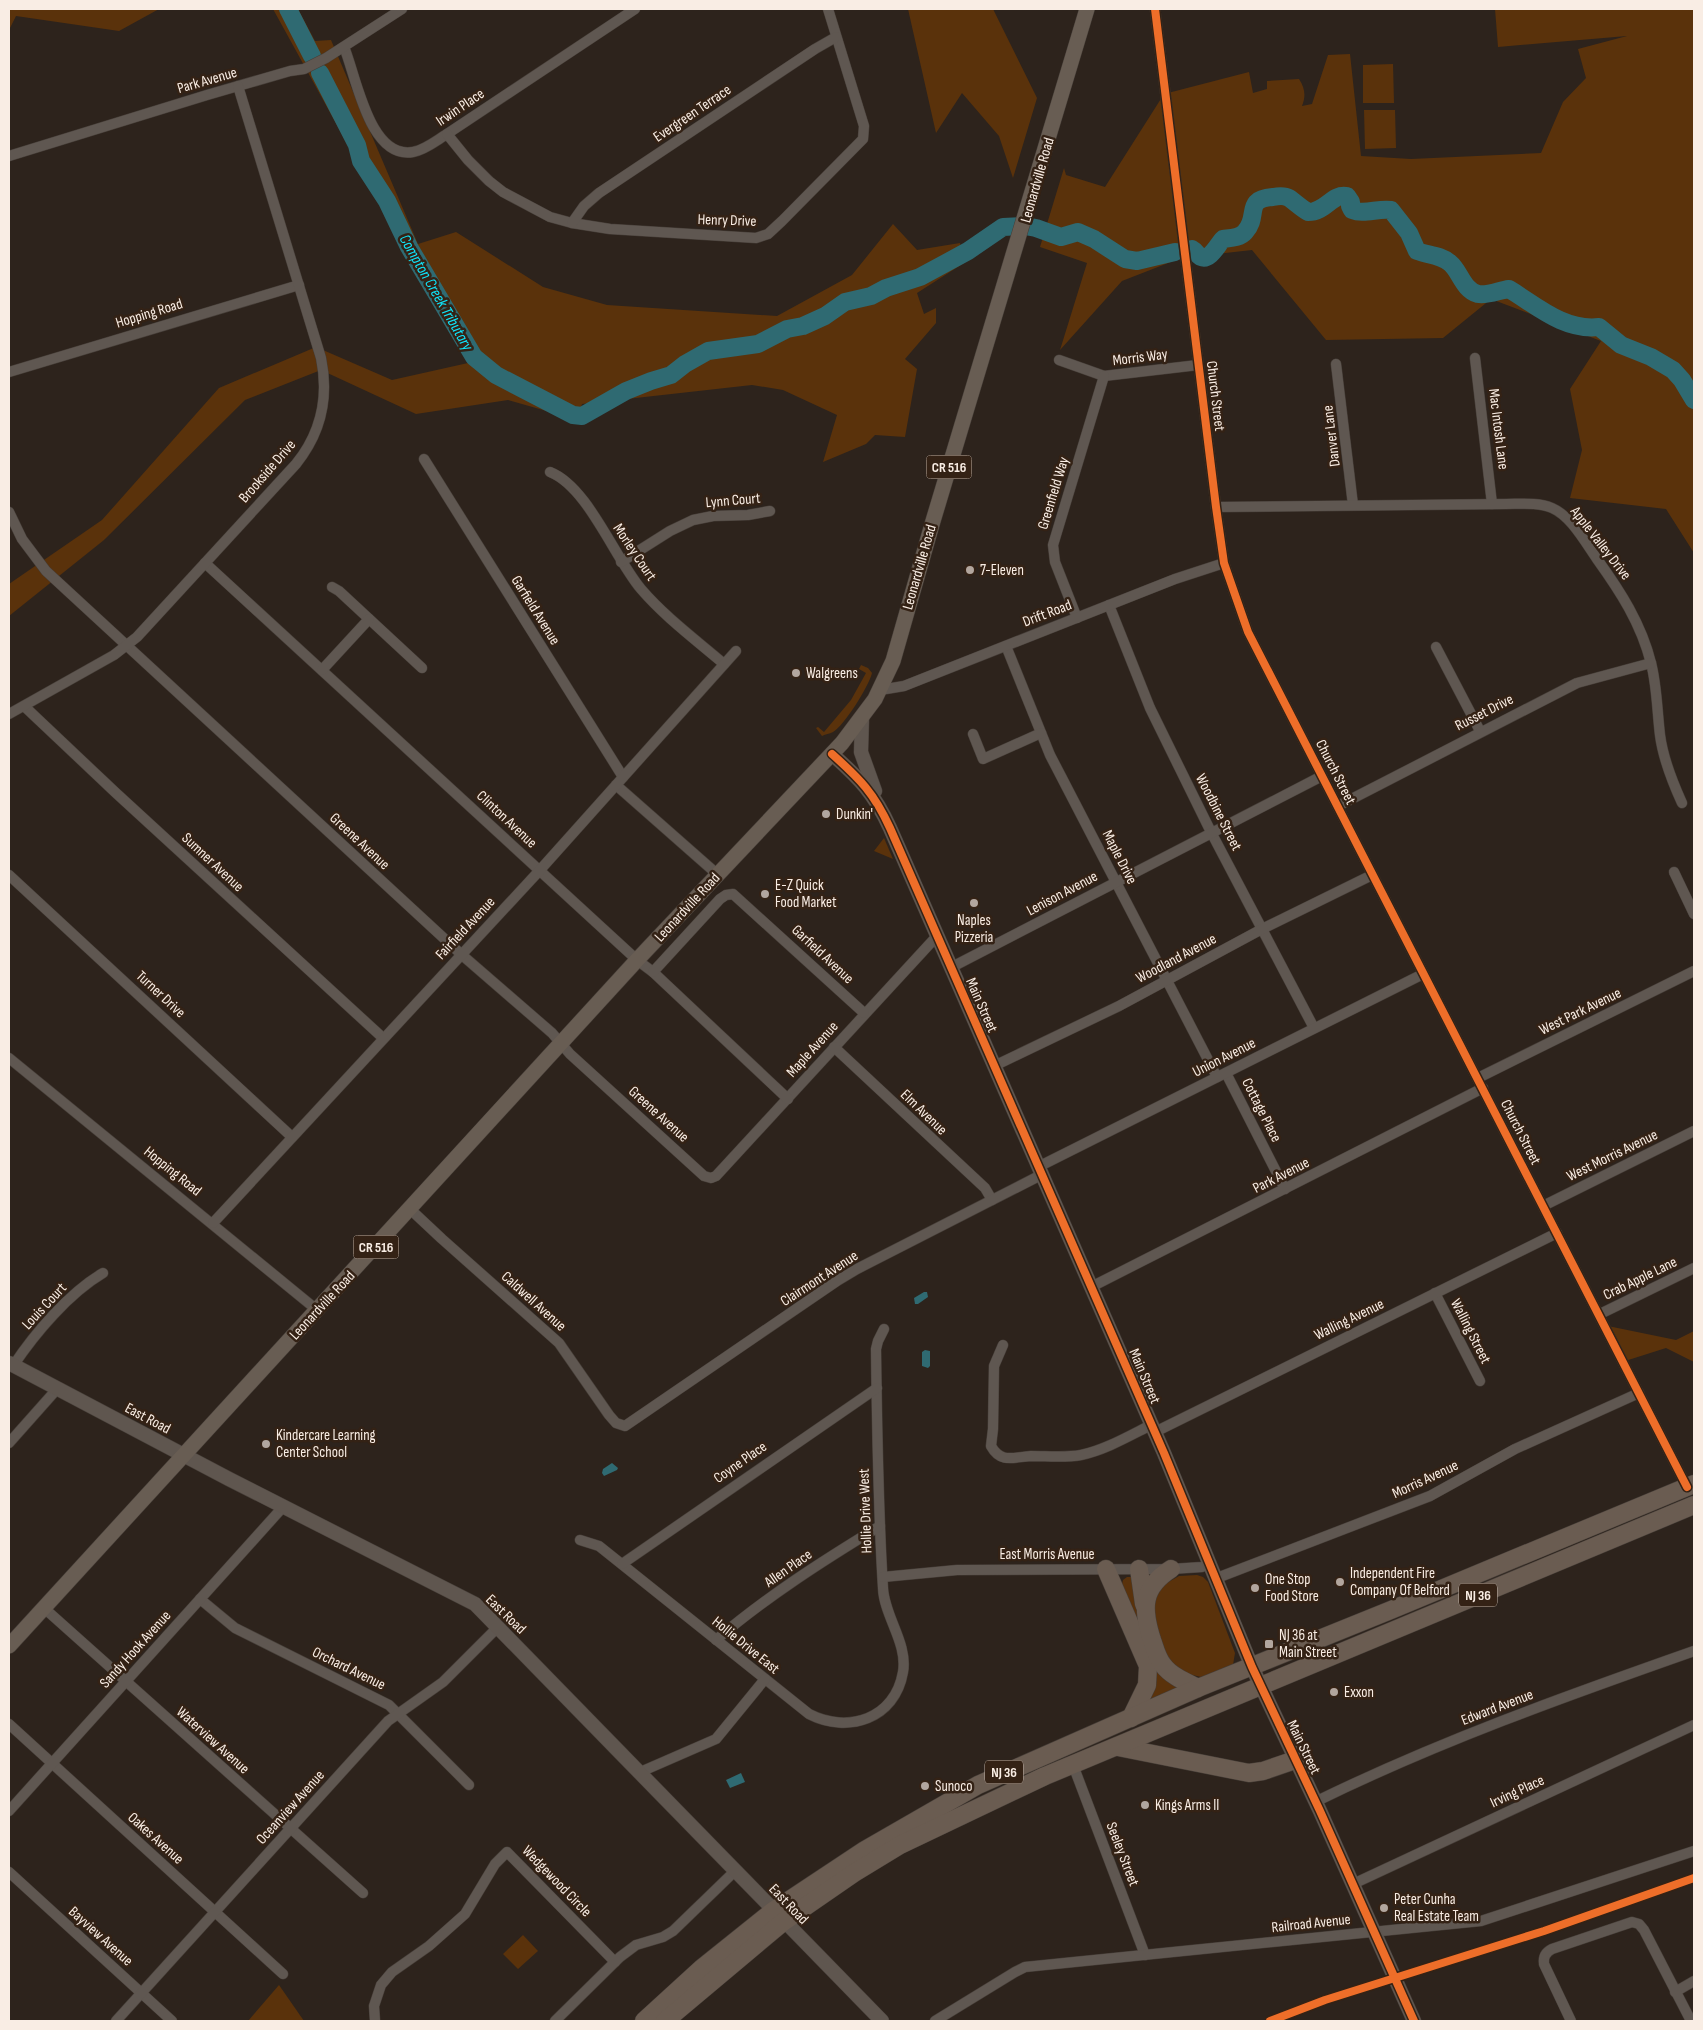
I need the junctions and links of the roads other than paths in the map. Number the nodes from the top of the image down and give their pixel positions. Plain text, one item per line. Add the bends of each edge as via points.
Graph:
1 (402, 9) edge
2 (634, 9) edge
3 (828, 9) edge
4 (1087, 9) edge
5 (1155, 9) edge
6 (836, 37) junction
7 (344, 47) junction
8 (238, 86) junction
9 (447, 134) junction
10 (9, 156) edge
11 (572, 223) junction
12 (299, 285) junction
13 (1474, 358) dead end
14 (1058, 360) dead end
15 (1336, 364) dead end
16 (1198, 365) junction
17 (9, 372) edge
18 (1104, 376) junction
19 (424, 459) dead end
20 (550, 472) dead end
21 (1492, 504) junction
22 (1353, 505) junction
23 (1216, 507) junction
24 (770, 511) dead end
25 (9, 512) edge
26 (621, 562) junction
27 (1224, 562) junction
28 (205, 563) junction
29 (332, 587) dead end
30 (1109, 605) junction
31 (1077, 618) junction
32 (369, 619) junction
33 (126, 646) junction
34 (1006, 646) junction
35 (1436, 647) dead end
36 (736, 651) dead end
37 (1652, 663) junction
38 (724, 664) junction
39 (422, 668) dead end
40 (322, 670) junction
41 (880, 690) junction
42 (24, 706) junction
43 (9, 714) edge
44 (862, 718) junction
45 (1480, 731) junction
46 (1041, 733) junction
47 (973, 734) dead end
48 (832, 754) junction
49 (1322, 776) junction
50 (623, 777) junction
51 (616, 785) junction
52 (1682, 803) dead end
53 (1338, 806) junction
54 (883, 813) junction
55 (1211, 832) junction
56 (540, 870) junction
57 (1674, 872) dead end
58 (717, 874) junction
59 (9, 875) edge
60 (1372, 875) junction
61 (1115, 882) junction
62 (1694, 914) edge
63 (1262, 929) junction
64 (936, 936) junction
65 (462, 954) junction
66 (637, 960) junction
67 (950, 968) junction
68 (1694, 971) edge
69 (653, 972) junction
70 (1423, 974) junction
71 (1166, 980) junction
72 (864, 1013) junction
73 (1314, 1028) junction
74 (383, 1038) junction
75 (562, 1043) junction
76 (834, 1047) junction
77 (9, 1058) edge
78 (994, 1066) junction
79 (1222, 1075) junction
80 (1478, 1078) junction
81 (1483, 1088) junction
82 (788, 1099) junction
83 (1694, 1131) edge
84 (292, 1137) junction
85 (1040, 1171) junction
86 (707, 1178) joint
87 (1285, 1189) junction
88 (992, 1200) junction
89 (1543, 1206) junction
90 (410, 1209) junction
91 (213, 1223) junction
92 (1557, 1233) junction
93 (1694, 1268) edge
94 (103, 1273) dead end
95 (1091, 1287) junction
96 (1435, 1293) junction
97 (317, 1310) junction
98 (1600, 1314) junction
99 (884, 1329) dead end
100 (1004, 1345) dead end
101 (11, 1365) edge
102 (1480, 1381) dead end
103 (877, 1388) junction
104 (57, 1389) junction
105 (1639, 1392) junction
106 (624, 1426) joint
107 (1153, 1429) junction
108 (9, 1443) edge
109 (184, 1455) junction
110 (1691, 1486) edge
111 (1694, 1505) edge
112 (283, 1507) junction
113 (880, 1526) junction
114 (580, 1540) dead end
115 (1211, 1563) junction
116 (622, 1564) junction
117 (1106, 1569) junction
118 (1139, 1569) junction
119 (1171, 1569) junction
120 (883, 1577) junction
121 (1217, 1578) junction
122 (200, 1599) junction
123 (1145, 1604) junction
124 (44, 1608) junction
125 (498, 1627) junction
126 (716, 1640) junction
127 (9, 1646) edge
128 (1694, 1651) edge
129 (1252, 1667) junction
130 (765, 1679) junction
131 (126, 1682) junction
132 (1262, 1686) junction
133 (1198, 1688) junction
134 (898, 1689) joint
135 (398, 1714) junction
136 (1130, 1718) junction
137 (9, 1724) edge
138 (1694, 1726) edge
139 (1118, 1747) junction
140 (1295, 1760) junction
141 (52, 1763) junction
142 (1073, 1765) junction
143 (638, 1773) junction
144 (469, 1785) dead end
145 (1315, 1802) junction
146 (9, 1811) edge
147 (290, 1830) junction
148 (1694, 1851) edge
149 (734, 1871) junction
150 (9, 1872) edge
151 (1353, 1884) junction
152 (362, 1893) dead end
153 (215, 1912) junction
154 (778, 1916) junction
155 (1374, 1932) junction
156 (1145, 1955) junction
157 (615, 1962) junction
158 (284, 1974) dead end
159 (1694, 1981) edge
160 (1675, 1992) junction
161 (142, 1993) junction
162 (116, 2021) edge
163 (172, 2021) edge
164 (375, 2021) edge
165 (555, 2021) edge
166 (644, 2021) edge
167 (665, 2021) edge
168 (882, 2021) edge
169 (936, 2021) edge
170 (1414, 2021) edge
171 (1571, 2021) edge
172 (1691, 2021) edge

1 - 7 street, Park Avenue
2 - 9 street, Irwin Place
3 - 6 street, Henry Drive
4 - 41 main road, Leonardville Road / CR 516 via 932,521 893,661
5 - 16 street, Church Street
6 - 11 street, Evergreen Terrace via 599,193
6 - 11 street, Henry Drive via 864,126 863,139 768,234 756,238 610,229
7 - 8 street, Park Avenue via 304,69
7 - 9 street, Irwin Place via 363,108 386,143 400,152 413,152
8 - 10 street, Park Avenue
8 - 12 street, Brookside Drive
9 - 11 street, Henry Drive via 468,160 504,192 550,217
12 - 17 street, Hopping Road
12 - 28 street, Brookside Drive via 324,372 324,396 318,428 296,464
13 - 21 street, Mac Intosh Lane
14 - 18 street, Morris Way
15 - 22 street, Danver Lane
16 - 18 street, Morris Way
16 - 23 street, Church Street
18 - 31 street, Greenfield Way via 1053,545 1054,562
19 - 50 street, Garfield Avenue
20 - 26 street, Morley Court via 580,496
21 - 22 street, Apple Valley Drive
21 - 37 street, Apple Valley Drive via 1550,507 1565,516 1629,605
22 - 23 street, Apple Valley Drive
23 - 27 street, Church Street
24 - 26 street, Lynn Court via 693,520
25 - 33 street, Greene Avenue via 22,539 46,571
26 - 38 street, Morley Court via 644,592
27 - 30 street, Drift Road
27 - 49 street, Church Street via 1248,632
28 - 33 street, Brookside Drive
28 - 40 street, Clinton Avenue
29 - 32 street
30 - 31 street, Drift Road
30 - 55 street, Woodbine Street via 1150,708
31 - 34 street, Drift Road
32 - 39 street
32 - 40 street
33 - 42 street, Brookside Drive
33 - 65 street, Greene Avenue
34 - 41 street, Drift Road via 904,686
34 - 46 street, Maple Drive
35 - 45 street
36 - 38 street, Fairfield Avenue
37 - 45 street, Russet Drive via 1577,683
37 - 52 street, Apple Valley Drive via 1663,754
38 - 50 street, Fairfield Avenue
40 - 56 street, Clinton Avenue
41 - 44 main road, Leonardville Road / CR 516
42 - 43 street, Brookside Drive
42 - 74 street, Sumner Avenue
44 - 48 main road, Leonardville Road / CR 516
44 - 54 street via 861,755
45 - 53 street, Russet Drive
46 - 47 street via 983,758
46 - 61 street, Maple Drive
48 - 54 street, Main Street via 864,784
48 - 58 main road, Leonardville Road / CR 516
49 - 53 street, Church Street
49 - 55 street, Lenison Avenue
50 - 51 street, Fairfield Avenue
51 - 56 street, Fairfield Avenue
51 - 58 street
53 - 60 street, Church Street
54 - 64 street, Main Street
55 - 61 street, Lenison Avenue
55 - 63 street, Woodbine Street
56 - 65 street, Fairfield Avenue
56 - 66 street, Clinton Avenue
57 - 62 street
58 - 66 main road, Leonardville Road / CR 516
59 - 84 street, Turner Drive
60 - 63 street, Woodland Avenue
60 - 70 street, Church Street
61 - 67 street, Lenison Avenue
61 - 71 street, Maple Drive
63 - 71 street, Woodland Avenue
63 - 73 street, Woodbine Street
64 - 67 street, Main Street
64 - 72 street, Maple Avenue
65 - 74 street, Fairfield Avenue
65 - 75 street, Greene Avenue
66 - 69 street, Clinton Avenue
66 - 75 main road, Leonardville Road / CR 516
67 - 78 street, Main Street
68 - 80 street, West Park Avenue
69 - 72 street, Garfield Avenue via 720,899 733,894
69 - 82 street, Clinton Avenue
70 - 73 street, Union Avenue
70 - 80 street, Church Street
71 - 78 street, Woodland Avenue
71 - 79 street, Maple Drive
72 - 76 street, Maple Avenue
73 - 79 street, Union Avenue
74 - 84 street, Fairfield Avenue
75 - 86 street, Greene Avenue via 570,1054
75 - 90 main road, Leonardville Road / CR 516
76 - 82 street, Maple Avenue
76 - 88 street, Elm Avenue via 984,1188
77 - 91 street, Hopping Road
78 - 85 street, Main Street
79 - 85 street, Union Avenue
79 - 87 street, Cottage Place
80 - 81 street, Church Street
81 - 87 street, Park Avenue
81 - 89 street, Church Street
82 - 86 street, Maple Avenue via 716,1176
83 - 89 street, West Morris Avenue
84 - 91 street, Fairfield Avenue
85 - 88 street, Clairmont Avenue
85 - 95 street, Main Street
87 - 95 street, Park Avenue
88 - 106 street, Clairmont Avenue via 837,1281
89 - 92 street, Church Street
90 - 97 main road, Leonardville Road / CR 516
90 - 106 street, Caldwell Avenue via 559,1343 609,1415
91 - 97 street, Hopping Road
92 - 96 street, Walling Avenue
92 - 98 street, Church Street
93 - 98 street, Crab Apple Lane
94 - 101 street, Louis Court via 84,1285 61,1308
95 - 107 street, Main Street
96 - 102 street, Walling Street
96 - 107 street, Walling Avenue
97 - 109 main road, Leonardville Road / CR 516
98 - 105 street, Church Street
99 - 103 street, Hollie Drive West via 876,1349
100 - 107 street, Walling Avenue via 992,1379 991,1446 998,1456 1013,1459 1080,1455
101 - 104 street, East Road
103 - 113 street, Hollie Drive West
103 - 116 street, Coyne Place
104 - 108 street
104 - 109 street, East Road
105 - 110 street, Church Street
105 - 121 street, Morris Avenue via 1515,1449 1430,1496
107 - 115 street, Main Street
109 - 112 street, East Road
109 - 124 main road, Leonardville Road / CR 516
110 - 129 highway, NJ 36
111 - 132 highway, NJ 36
112 - 122 street, Sandy Hook Avenue
112 - 125 street, East Road via 467,1600
113 - 120 street, Hollie Drive West
113 - 126 street, Allen Place via 736,1622
114 - 116 street, Hollie Drive East via 594,1543
115 - 119 street, East Morris Avenue via 1202,1568
115 - 121 street, Main Street
116 - 126 street, Hollie Drive East
117 - 118 street, East Morris Avenue
117 - 120 street, East Morris Avenue via 957,1570
117 - 136 highway via 1148,1666 1147,1685
118 - 119 street, East Morris Avenue
118 - 123 highway
119 - 123 highway via 1158,1577
120 - 134 street, Hollie Drive West via 883,1590 903,1658
121 - 129 street, Main Street
122 - 131 street, Sandy Hook Avenue
122 - 135 street, Orchard Avenue via 235,1628 385,1702
123 - 133 highway via 1150,1631 1163,1665
124 - 127 main road, Leonardville Road / CR 516
124 - 131 street, Waterview Avenue
125 - 135 street, Oceanview Avenue via 443,1682
125 - 143 street, East Road
126 - 130 street, Hollie Drive East
128 - 145 street, Edward Avenue via 1590,1687 1395,1763
129 - 132 street, Main Street
129 - 133 highway, NJ 36
130 - 134 street, Hollie Drive East via 810,1714 838,1724 869,1718 890,1701
130 - 143 street via 716,1739
131 - 141 street, Sandy Hook Avenue
131 - 147 street, Waterview Avenue
132 - 139 highway, NJ 36
132 - 140 street, Main Street
133 - 136 highway, NJ 36
135 - 144 street, Orchard Avenue
135 - 147 street, Oceanview Avenue via 388,1721
136 - 154 highway, NJ 36 via 978,1785 865,1850
137 - 141 street, Oakes Avenue
138 - 151 street, Irving Place
139 - 140 highway via 1249,1773 1263,1772
139 - 142 highway, NJ 36
140 - 145 street, Main Street
141 - 146 street, Sandy Hook Avenue
141 - 153 street, Oakes Avenue
142 - 154 highway, NJ 36 via 900,1845
142 - 156 street, Seeley Street
143 - 149 street, East Road
145 - 151 street, Main Street
147 - 152 street, Waterview Avenue
147 - 153 street, Oceanview Avenue
148 - 155 street, Railroad Avenue via 1481,1921
149 - 154 street, East Road
149 - 157 street via 673,1931 636,1945
150 - 161 street, Bayview Avenue
151 - 155 street, Main Street
153 - 158 street, Oakes Avenue
153 - 161 street, Oceanview Avenue
154 - 166 highway, NJ 36 via 702,1968
154 - 167 highway, NJ 36
154 - 168 street, East Road
155 - 156 street, Railroad Avenue
155 - 170 street, Main Street
156 - 169 street, Railroad Avenue via 1025,1967
157 - 164 street, Wedgewood Circle via 507,1852 495,1864 465,1914 429,1946 392,1972 382,1985 374,2006
157 - 165 street
159 - 160 street
160 - 171 street via 1644,1930 1635,1922 1552,1949 1544,1957 1544,1964
160 - 172 street
161 - 162 street, Oceanview Avenue
161 - 163 street, Bayview Avenue

